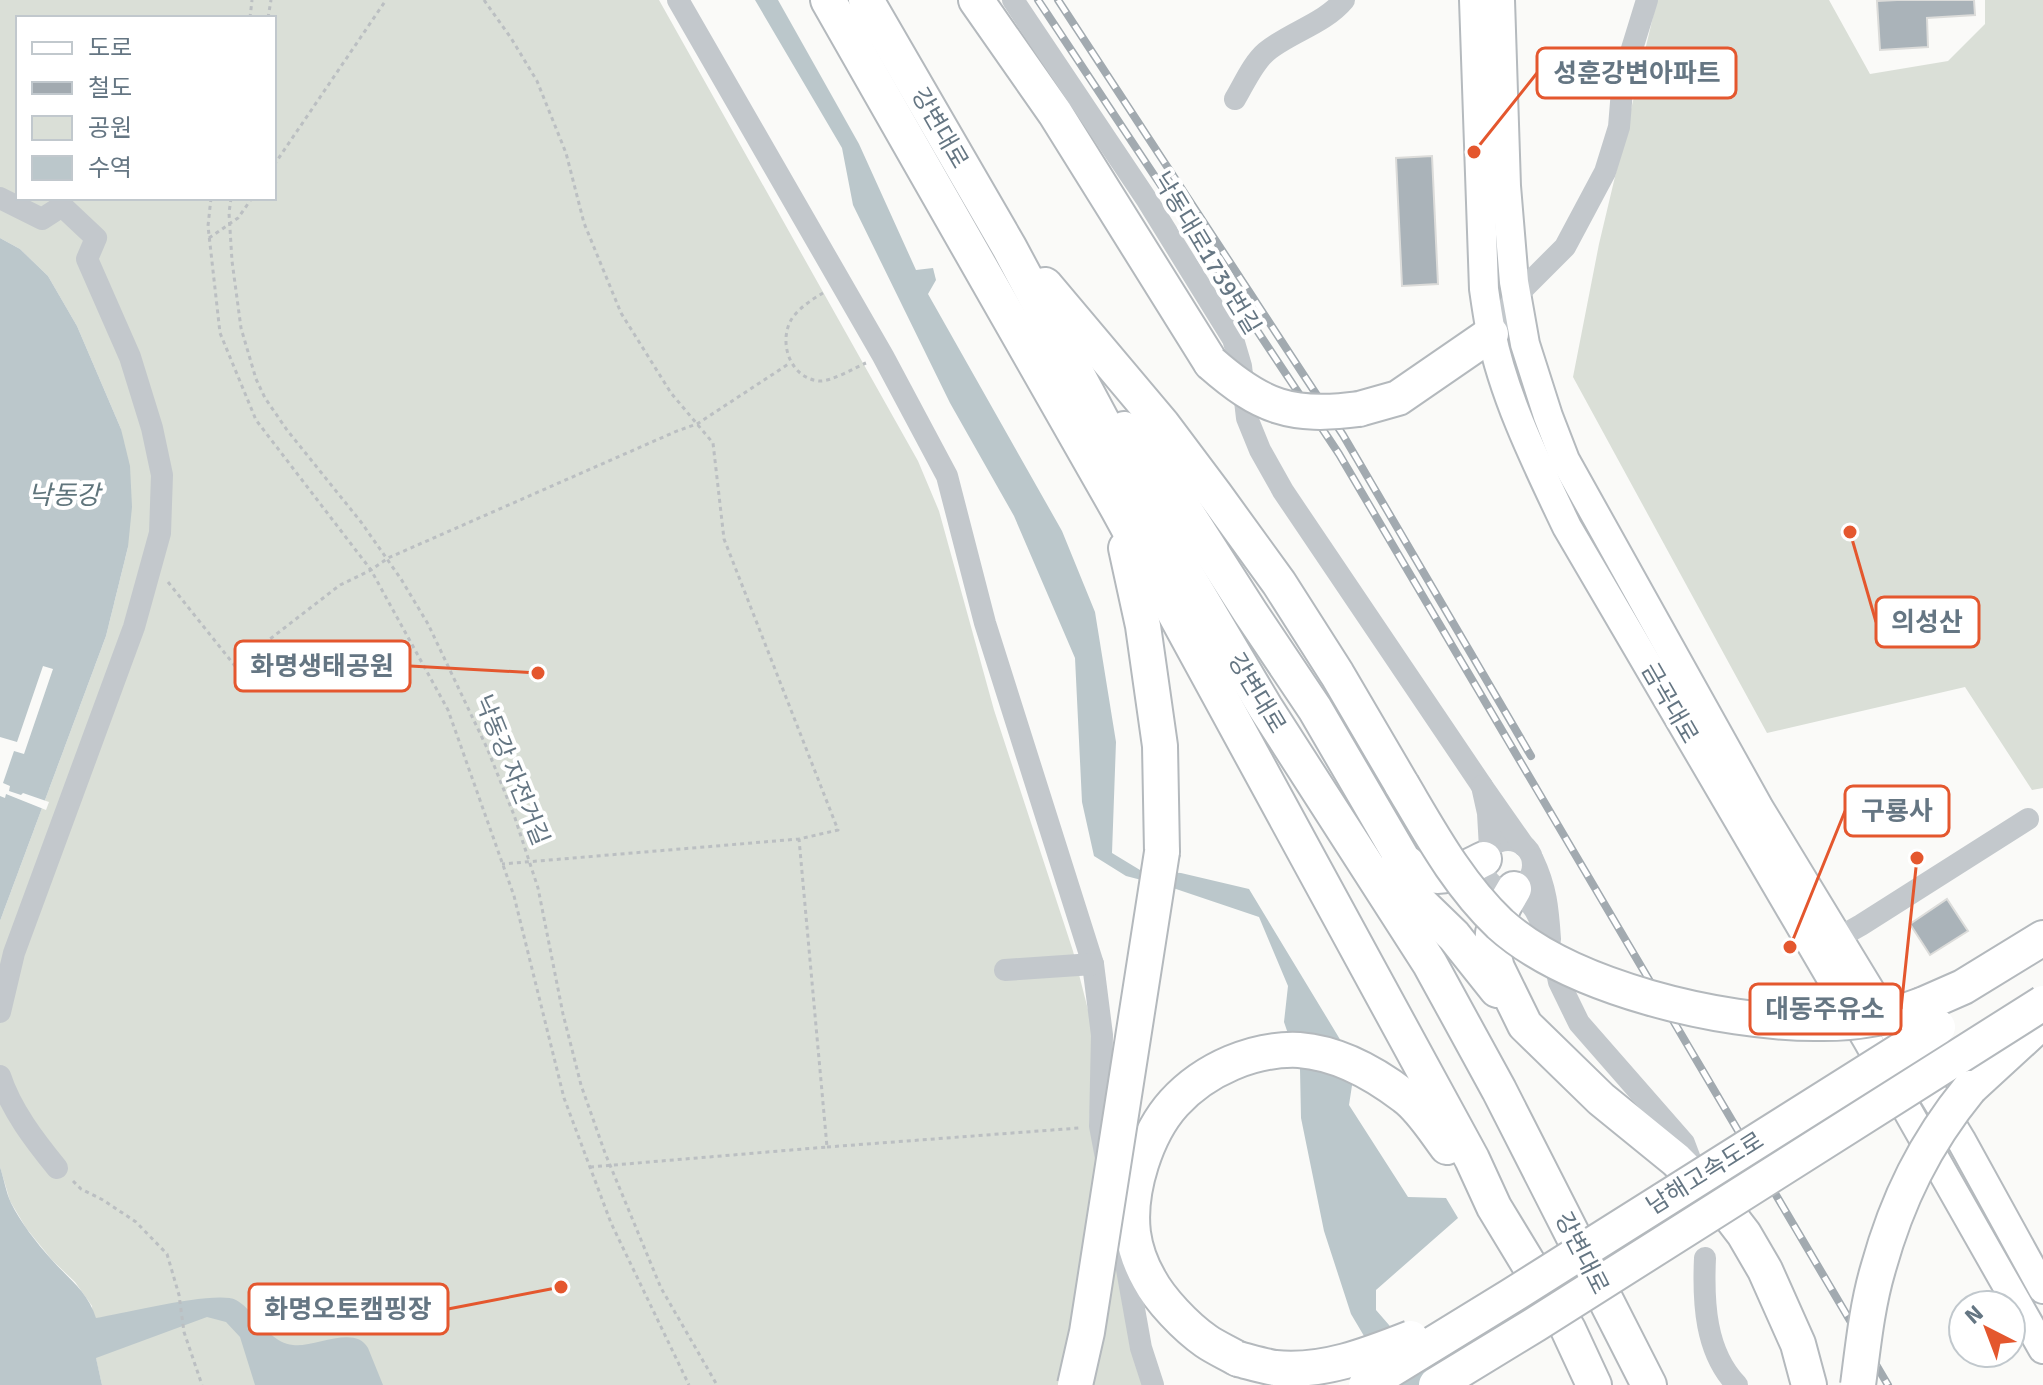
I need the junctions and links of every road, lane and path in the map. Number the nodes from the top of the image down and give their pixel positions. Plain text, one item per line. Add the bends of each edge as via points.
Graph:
1 (386, 0) edge
2 (484, 0) edge
3 (678, 0) edge
4 (828, 0) edge
5 (866, 0) edge
6 (976, 0) edge
7 (1013, 0) edge
8 (1344, 0) edge
9 (1474, 0) edge
10 (1500, 0) edge
11 (1647, 0) edge
12 (1235, 99) dead end
13 (276, 162) edge
14 (0, 198) edge
15 (211, 200) edge
16 (231, 200) edge
17 (251, 200) edge
18 (230, 224) junction
19 (209, 238) junction
20 (1009, 247) junction
21 (839, 283) junction
22 (1516, 296) junction
23 (1491, 334) junction
24 (883, 356) junction
25 (790, 363) junction
26 (1084, 387) junction
27 (697, 424) junction
28 (1118, 509) junction
29 (388, 558) junction
30 (371, 570) junction
31 (149, 574) junction
32 (1482, 786) junction
33 (1328, 808) junction
34 (2028, 819) dead end
35 (799, 839) junction
36 (1487, 853) junction
37 (1528, 853) junction
38 (529, 861) junction
39 (502, 864) junction
40 (1517, 889) junction
41 (2043, 938) edge
42 (1550, 939) junction
43 (1828, 944) junction
44 (2043, 960) edge
45 (1093, 964) junction
46 (1005, 970) dead end
47 (2043, 1003) edge
48 (0, 1012) edge
49 (1930, 1016) junction
50 (2043, 1021) edge
51 (1525, 1025) junction
52 (0, 1076) edge
53 (1100, 1126) junction
54 (827, 1147) junction
55 (610, 1165) junction
56 (590, 1167) junction
57 (1693, 1167) dead end
58 (57, 1168) joint
59 (1494, 1207) junction
60 (1705, 1258) dead end
61 (2043, 1289) edge
62 (1511, 1296) junction
63 (1552, 1326) junction
64 (2043, 1349) edge
65 (202, 1385) edge
66 (689, 1385) edge
67 (717, 1385) edge
68 (1075, 1385) edge
69 (1153, 1385) edge
70 (1366, 1385) edge
71 (1436, 1385) edge
72 (1460, 1385) edge
73 (1578, 1385) edge
74 (1594, 1385) edge
75 (1649, 1385) edge
76 (1737, 1385) edge
77 (1809, 1385) edge
78 (1858, 1385) edge

1 - 13 path
2 - 27 path via 537,81 566,153 584,223 621,313
3 - 21 street
4 - 28 highway, 강변대로
5 - 20 highway, 강변대로
6 - 23 highway, bridge via 1055,113 1211,363 1233,383 1282,407 1321,413 1359,409 1398,398
7 - 32 street, 낙동대로1739번길 via 1233,339 1247,418 1283,491
8 - 12 street via 1264,54
9 - 23 main road, 금곡대로 via 1484,289
10 - 22 main road, 금곡대로 via 1506,186
11 - 22 street via 1623,78 1619,127 1605,172 1565,247
14 - 31 street via 42,219 62,206 96,238 87,259 130,357 162,475 160,533
15 - 19 path
16 - 18 path, 낙동강 자전거길
17 - 18 path
18 - 19 path
18 - 29 path, 낙동강 자전거길 via 241,328 256,379 287,430
19 - 30 path via 220,333 256,420
20 - 26 highway, 강변대로
20 - 49 highway, bridge via 1065,307 1216,496 1337,674 1445,859 1501,924 1585,976 1684,1007 1815,1024
21 - 24 street
21 - 25 path via 791,319 785,336
22 - 23 street
22 - 43 main road, 금곡대로 via 1525,344 1565,460 1759,808
23 - 43 main road, 금곡대로 via 1507,390 1567,527
24 - 25 path via 822,381
24 - 45 street via 947,476 985,623
25 - 27 path
26 - 33 highway, 강변대로 via 1163,535
26 - 36 highway via 1172,490 1315,709 1403,860 1430,877 1449,876
27 - 29 path
27 - 35 path via 713,443 724,539 838,830
28 - 59 highway, 강변대로
28 - 68 highway, bridge via 1143,626 1160,746 1162,852
29 - 30 path
29 - 38 path, 낙동강 자전거길 via 460,689
30 - 31 path via 340,585 235,666 166,579
30 - 39 path via 448,710
31 - 48 street via 14,953
32 - 36 street
32 - 37 street, 낙동대로1739번길
33 - 51 highway via 1454,936
33 - 75 highway, 강변대로 via 1430,964
34 - 43 street
35 - 38 path
35 - 54 path
36 - 37 street via 1508,840
36 - 40 street via 1483,871 1491,883
37 - 40 street via 1531,876
37 - 42 street, 낙동대로1739번길 via 1543,881
38 - 39 path
38 - 55 path, 낙동강 자전거길 via 581,1085
39 - 56 path via 564,1098
40 - 42 street
40 - 51 highway via 1504,906 1492,949
41 - 49 highway via 1963,987
42 - 57 street via 1559,982 1579,1023 1684,1143
43 - 61 main road, 금곡대로 via 1961,1140
43 - 64 main road, 금곡대로
44 - 49 highway, 남해고속도로
45 - 46 street
45 - 53 street via 1102,1035
47 - 63 highway, 남해고속도로, bridge
49 - 62 highway, 남해고속도로, bridge
50 - 78 highway, bridge via 1970,1088 1911,1176 1877,1271
51 - 77 highway via 1724,1208 1755,1250 1798,1344
52 - 58 street via 34,1139
53 - 54 path
53 - 69 street via 1141,1348
54 - 55 path
55 - 56 path
55 - 67 path, 낙동강 자전거길 via 661,1288
56 - 66 path via 611,1223
58 - 65 path via 136,1222 167,1254
59 - 62 highway, bridge via 1407,1098 1334,1057 1271,1051 1217,1070 1174,1103 1144,1156 1134,1191 1133,1233 1149,1280 1205,1341 1238,1359 1273,1368 1305,1369 1365,1357
59 - 63 highway, 강변대로
60 - 76 street via 1703,1285 1714,1351
62 - 70 highway, 남해고속도로, bridge
63 - 71 highway, 남해고속도로, bridge
63 - 72 highway, bridge
63 - 73 highway
63 - 74 highway, 강변대로

